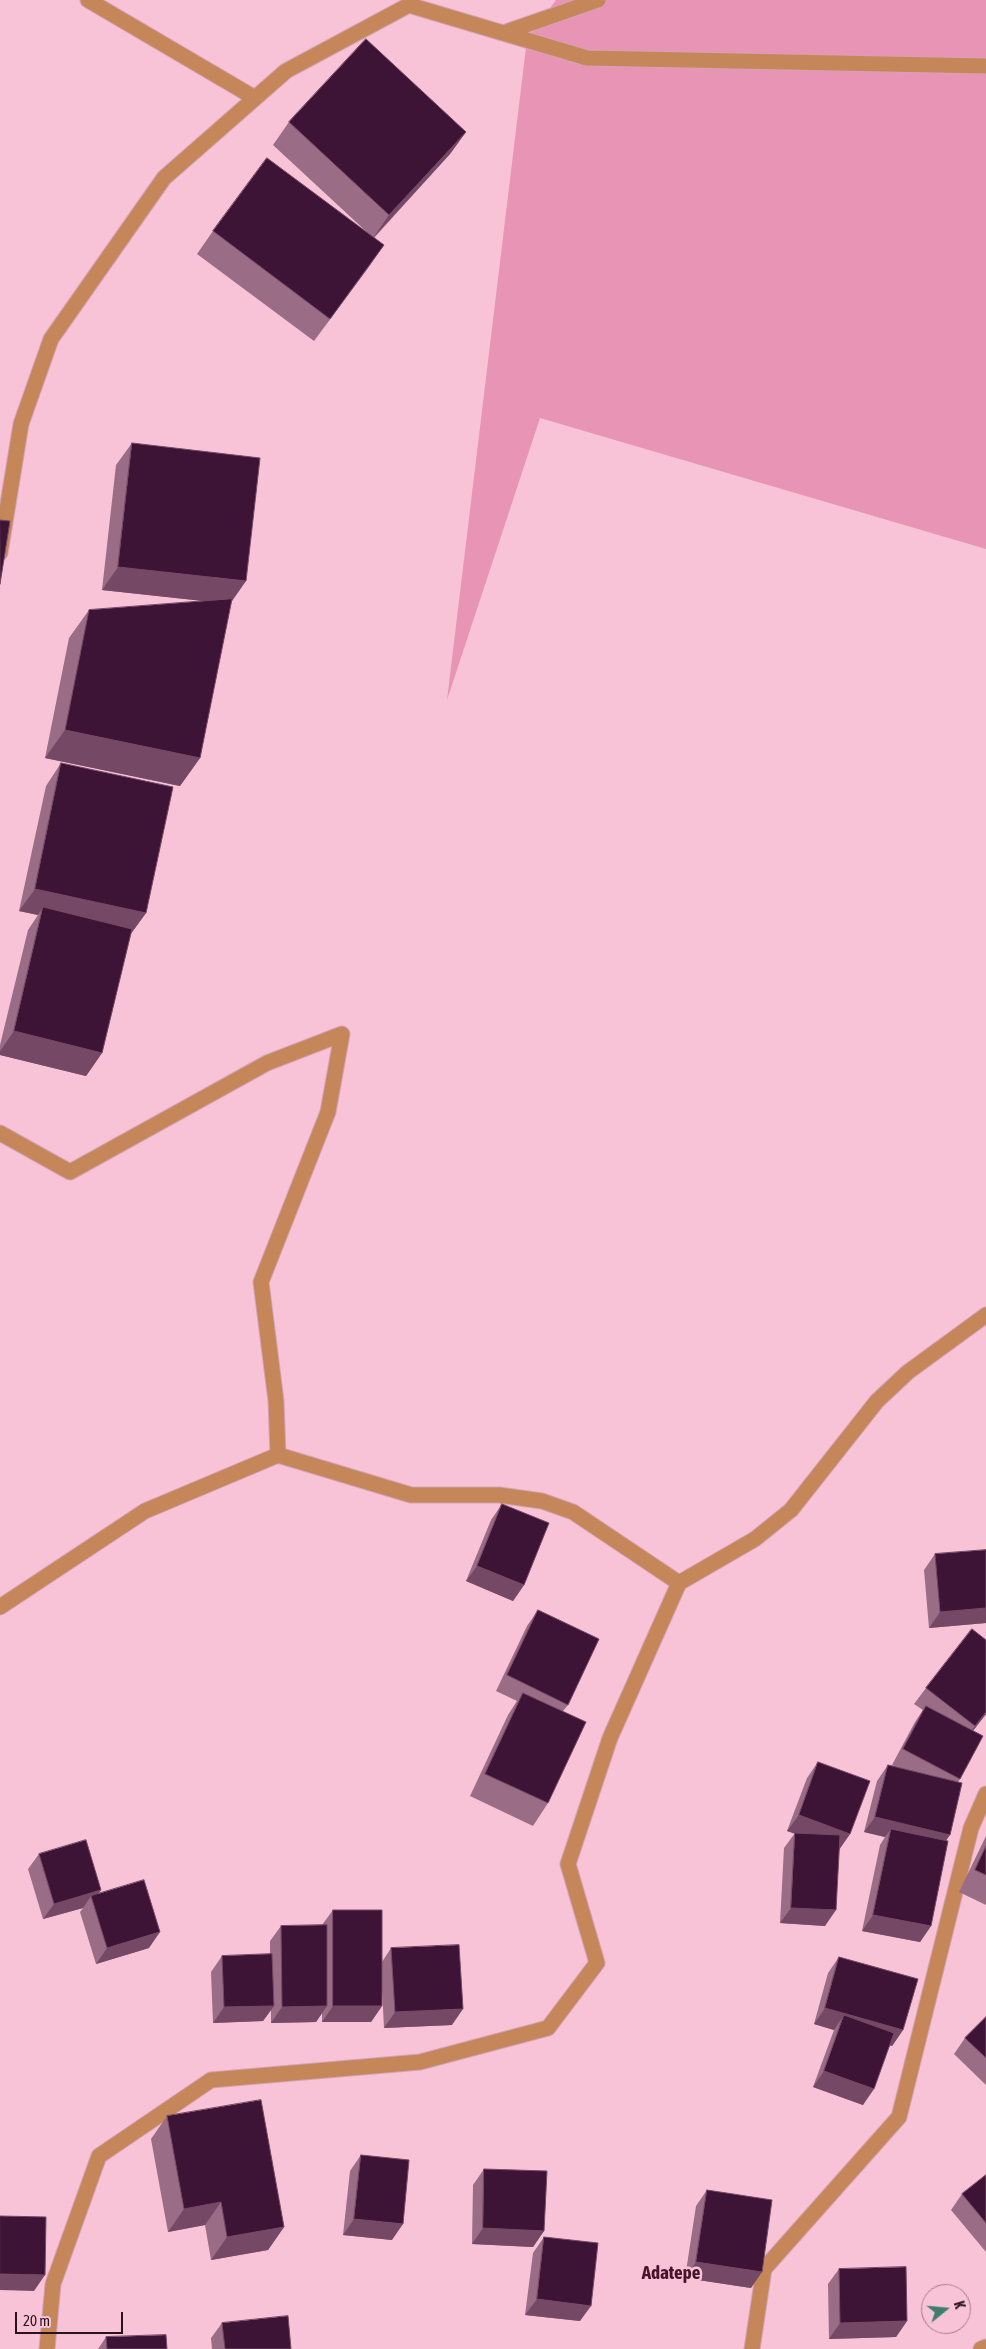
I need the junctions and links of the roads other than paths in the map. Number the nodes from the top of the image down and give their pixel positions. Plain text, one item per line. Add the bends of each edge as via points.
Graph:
1 (88, 0) edge
2 (598, 0) edge
3 (503, 33) junction
4 (986, 66) edge
5 (255, 98) junction
6 (0, 553) edge
7 (0, 1134) edge
8 (986, 1315) edge
9 (278, 1455) junction
10 (679, 1583) junction
11 (0, 1607) edge
12 (986, 1794) edge
13 (986, 2347) edge
14 (48, 2349) edge
15 (752, 2349) edge
16 (981, 2349) edge

1 - 5 street
2 - 3 street
3 - 4 street via 587,58
3 - 5 street via 409,5 286,70
5 - 6 street via 164,178 51,339 21,424
7 - 9 street via 70,1172 266,1063 342,1034 328,1112 261,1282 276,1401
8 - 10 street via 908,1372 877,1401 791,1510 755,1538
9 - 10 street via 411,1494 499,1495 542,1501 573,1512
9 - 11 street via 145,1511
10 - 14 street via 610,1738 568,1864 597,1963 548,2028 420,2062 211,2080 99,2156 54,2284
12 - 15 street via 971,1828 899,2117 764,2269
13 - 16 street

